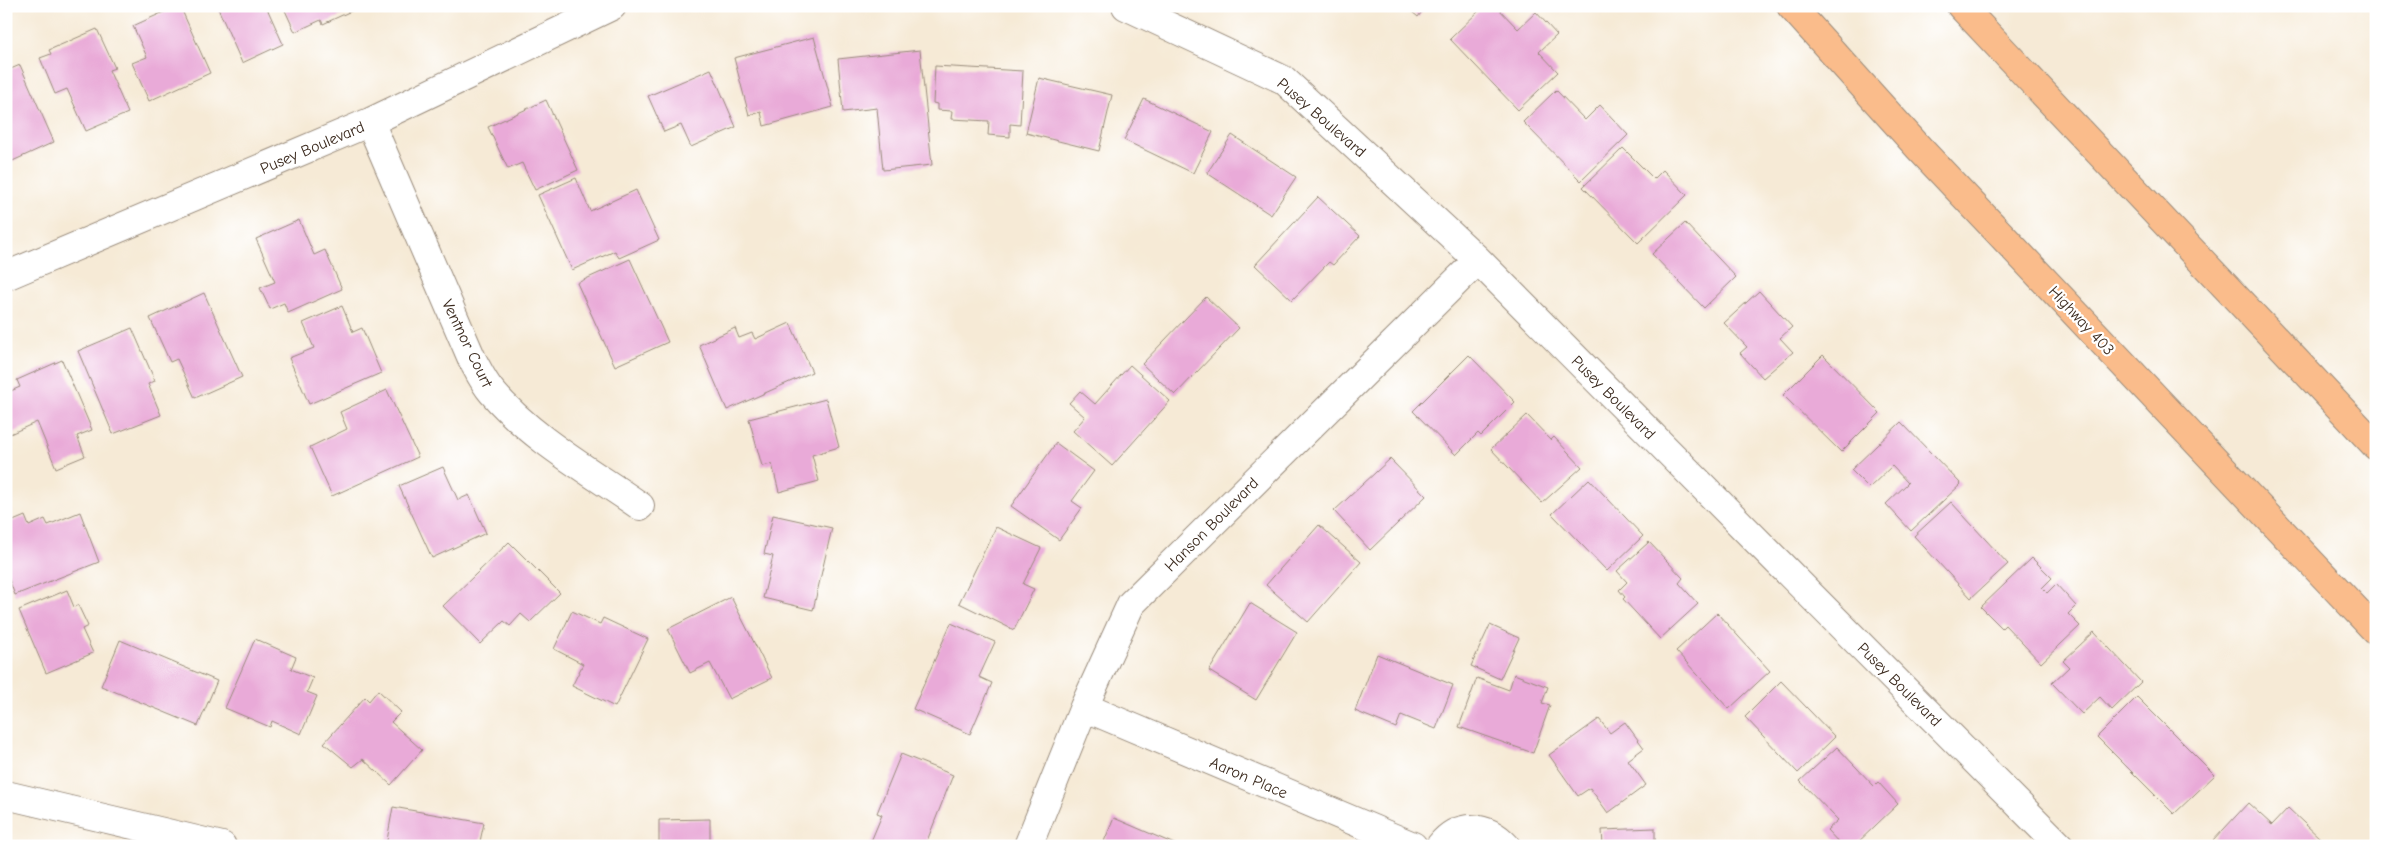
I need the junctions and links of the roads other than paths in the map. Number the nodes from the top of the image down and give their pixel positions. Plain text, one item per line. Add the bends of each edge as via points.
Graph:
1 (612, 6) edge
2 (1126, 6) edge
3 (1791, 6) edge
4 (1961, 6) edge
5 (370, 122) junction
6 (1478, 260) junction
7 (6, 276) edge
8 (2376, 446) edge
9 (640, 506) dead end
10 (2376, 631) edge
11 (1084, 707) junction
12 (6, 795) edge
13 (222, 846) edge
14 (1028, 846) edge
15 (1413, 846) edge
16 (1440, 846) edge
17 (1506, 846) edge
18 (2060, 846) edge

1 - 5 street, Pusey Boulevard
2 - 6 street, Pusey Boulevard via 1284,80
3 - 10 highway, Highway 403 via 1919,148
4 - 8 highway
5 - 7 street, Pusey Boulevard
5 - 9 street, Ventnor Court via 472,360 490,391 513,415 548,442
6 - 11 street, Hanson Boulevard via 1131,604
6 - 18 street, Pusey Boulevard
11 - 14 street, Hanson Boulevard
11 - 15 street, Aaron Place
12 - 13 street
16 - 17 street via 1450,835 1474,828 1492,833

